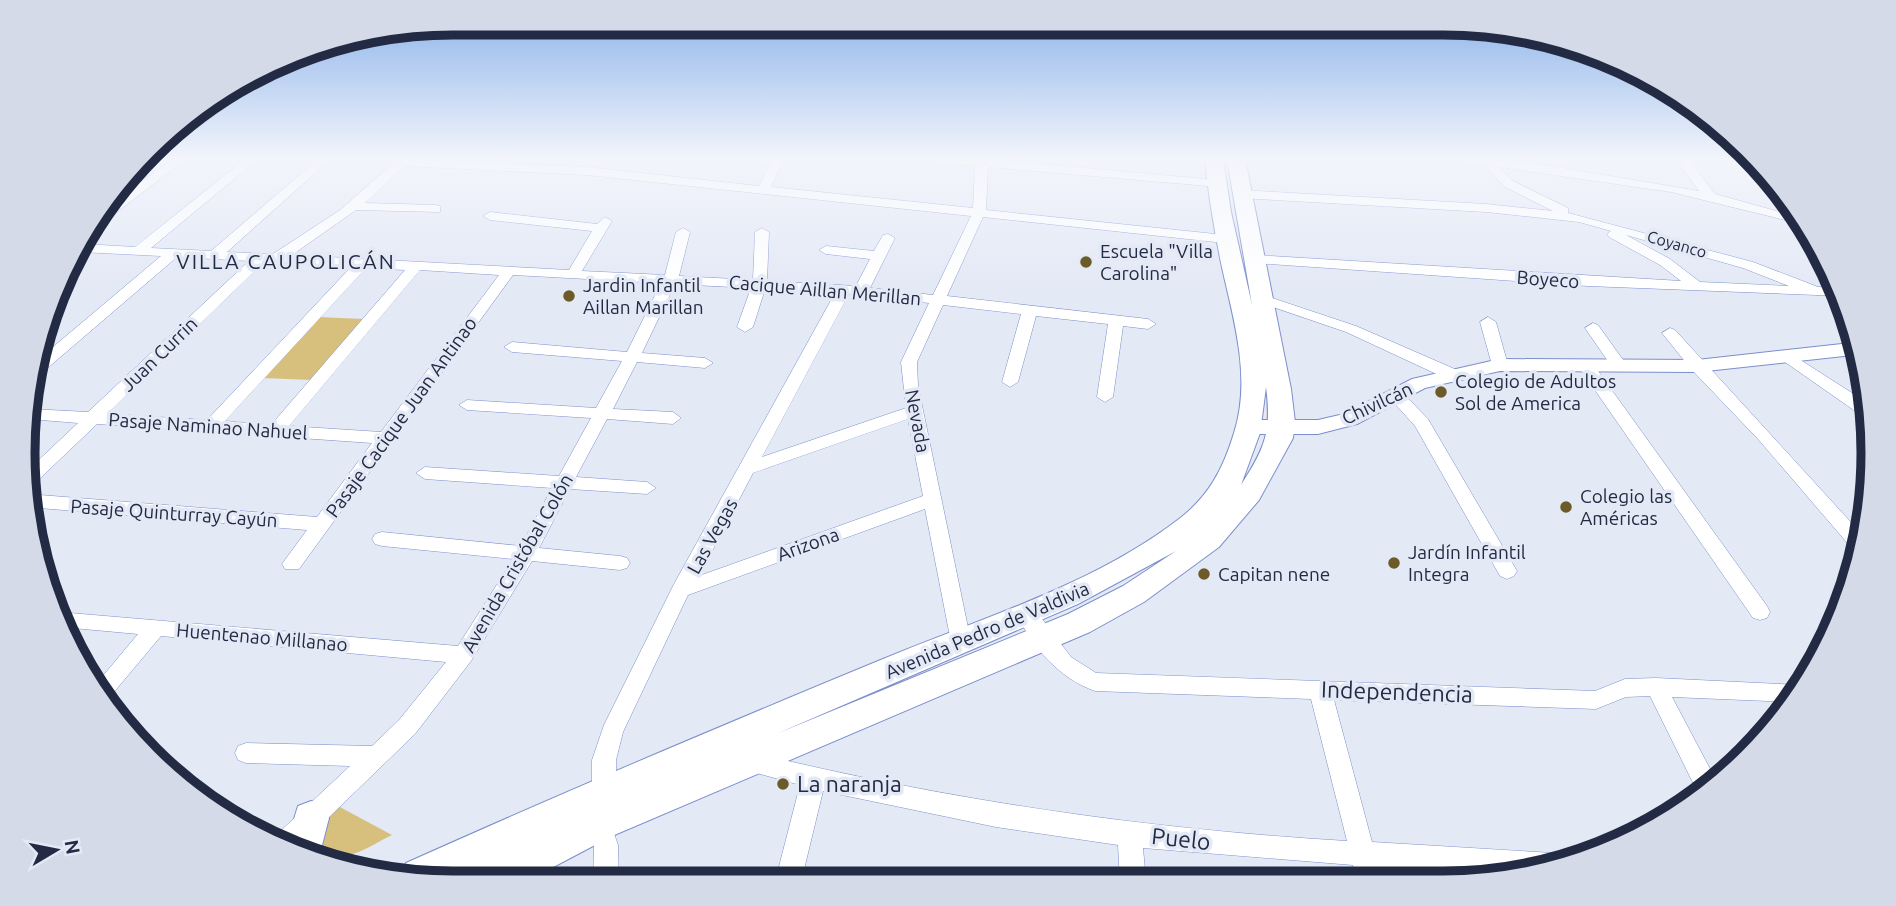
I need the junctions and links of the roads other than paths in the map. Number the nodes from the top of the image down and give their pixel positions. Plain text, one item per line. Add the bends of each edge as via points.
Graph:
1 (200, 201) edge
2 (277, 201) edge
3 (359, 201) edge
4 (879, 201) edge
5 (980, 201) edge
6 (1219, 201) edge
7 (1242, 201) edge
8 (1368, 201) edge
9 (1542, 201) edge
10 (1729, 201) edge
11 (354, 206) junction
12 (435, 209) dead end
13 (979, 212) junction
14 (490, 216) dead end
15 (1580, 218) junction
16 (1789, 218) edge
17 (683, 232) dead end
18 (762, 232) dead end
19 (888, 238) dead end
20 (1225, 239) junction
21 (826, 250) dead end
22 (87, 251) edge
23 (138, 251) junction
24 (174, 253) junction
25 (215, 255) junction
26 (879, 256) junction
27 (269, 257) junction
28 (1255, 258) junction
29 (362, 262) junction
30 (417, 265) junction
31 (510, 270) junction
32 (574, 273) junction
33 (671, 278) junction
34 (760, 284) junction
35 (1696, 286) junction
36 (853, 290) junction
37 (1816, 291) junction
38 (1828, 291) edge
39 (1262, 299) junction
40 (939, 300) junction
41 (1030, 310) junction
42 (1116, 320) junction
43 (1488, 322) dead end
44 (1148, 324) dead end
45 (745, 327) dead end
46 (1593, 328) dead end
47 (1671, 332) dead end
48 (512, 347) dead end
49 (1848, 350) edge
50 (632, 357) junction
51 (1788, 357) junction
52 (45, 361) edge
53 (705, 363) dead end
54 (1500, 365) junction
55 (1697, 366) junction
56 (1587, 367) junction
57 (1620, 367) junction
58 (1451, 374) junction
59 (1010, 382) dead end
60 (1395, 395) junction
61 (1105, 397) dead end
62 (467, 405) dead end
63 (1858, 405) edge
64 (916, 410) junction
65 (37, 414) edge
66 (601, 414) junction
67 (92, 418) junction
68 (673, 418) dead end
69 (211, 426) junction
70 (1266, 427) junction
71 (276, 430) junction
72 (386, 438) junction
73 (750, 468) junction
74 (36, 473) edge
75 (425, 473) dead end
76 (565, 483) junction
77 (647, 488) dead end
78 (934, 499) junction
79 (38, 502) edge
80 (322, 524) junction
81 (1853, 536) edge
82 (382, 539) dead end
83 (526, 554) junction
84 (620, 563) dead end
85 (292, 564) dead end
86 (1507, 571) dead end
87 (681, 590) junction
88 (1760, 612) dead end
89 (70, 620) edge
90 (1035, 625) junction
91 (156, 628) junction
92 (961, 642) junction
93 (464, 655) junction
94 (1656, 687) junction
95 (107, 688) edge
96 (1320, 690) junction
97 (1786, 693) edge
98 (246, 753) dead end
99 (378, 756) junction
100 (748, 761) junction
101 (814, 778) junction
102 (1704, 780) edge
103 (604, 791) junction
104 (311, 818) junction
105 (599, 824) junction
106 (1130, 834) junction
107 (290, 838) edge
108 (304, 843) edge
109 (1362, 852) junction
110 (1525, 863) edge
111 (432, 870) edge
112 (507, 871) edge
113 (606, 871) edge
114 (791, 871) edge
115 (1132, 871) edge
116 (1367, 871) edge

1 - 23 street
2 - 25 street
3 - 11 street, Juan Currin
4 - 13 street
5 - 13 street
6 - 20 main road, Avenida Pedro de Valdivia
7 - 28 main road, Avenida Pedro de Valdivia
8 - 15 street, Coyanco
9 - 15 street
10 - 16 street
11 - 12 street
11 - 27 street, Juan Currin via 314,239
13 - 20 street
13 - 40 street, Nevada
14 - 32 street via 603,225
15 - 35 street via 1665,262
15 - 37 street, Coyanco via 1748,265
17 - 33 street, Avenida Cristóbal Colón
18 - 34 street
19 - 26 street, Las Vegas
20 - 70 main road, Avenida Pedro de Valdivia via 1255,395
21 - 26 street
22 - 23 street, Cacique Aillan Merillan
23 - 24 street, Cacique Aillan Merillan
24 - 25 street, Cacique Aillan Merillan
24 - 52 street
25 - 27 street, Cacique Aillan Merillan
26 - 36 street, Las Vegas
27 - 29 street, Cacique Aillan Merillan
27 - 67 street, Juan Currin
28 - 35 street, Boyeco
28 - 39 main road, Avenida Pedro de Valdivia
29 - 30 street, Cacique Aillan Merillan
29 - 69 street
30 - 31 street, Cacique Aillan Merillan
30 - 71 street
31 - 32 street, Cacique Aillan Merillan
31 - 72 street, Pasaje Cacique Juan Antinao
32 - 33 street, Cacique Aillan Merillan
33 - 34 street, Cacique Aillan Merillan
33 - 50 street, Avenida Cristóbal Colón
34 - 36 street, Cacique Aillan Merillan
34 - 45 street
35 - 37 street, Boyeco
36 - 40 street, Cacique Aillan Merillan
36 - 73 street, Las Vegas
37 - 38 street, Boyeco
39 - 58 street via 1351,329
39 - 70 main road, Avenida Pedro de Valdivia via 1279,389
40 - 41 street, Cacique Aillan Merillan
40 - 64 street, Nevada via 909,362
41 - 42 street, Cacique Aillan Merillan
41 - 59 street
42 - 44 street, Cacique Aillan Merillan
42 - 61 street
43 - 54 street
46 - 57 street
47 - 55 street
48 - 50 street
49 - 51 street, Chivilcán
50 - 53 street
50 - 66 street, Avenida Cristóbal Colón
51 - 55 street, Chivilcán
51 - 63 street
54 - 56 street, Chivilcán
54 - 58 street, Chivilcán
55 - 57 street, Chivilcán
55 - 81 street
56 - 57 street, Chivilcán
56 - 88 street
58 - 60 street, Chivilcán
60 - 70 street, Chivilcán via 1350,419 1318,427
60 - 86 street via 1422,423
62 - 66 street
64 - 73 street
64 - 78 street, Nevada
65 - 67 street, Pasaje Naminao Nahuel
66 - 68 street
66 - 76 street, Avenida Cristóbal Colón
67 - 69 street, Pasaje Naminao Nahuel
67 - 74 street, Juan Currin
69 - 71 street, Pasaje Naminao Nahuel
70 - 90 main road, Avenida Pedro de Valdivia via 1277,446 1257,483 1193,553 1121,601
71 - 72 street, Pasaje Naminao Nahuel
72 - 80 street, Pasaje Cacique Juan Antinao
73 - 87 street, Las Vegas
75 - 76 street
76 - 77 street
76 - 83 street, Avenida Cristóbal Colón
78 - 87 street, Arizona
78 - 92 street, Nevada
79 - 80 street, Pasaje Quinturray Cayún
80 - 85 street, Pasaje Cacique Juan Antinao
82 - 83 street
83 - 84 street
83 - 93 street, Avenida Cristóbal Colón
87 - 103 street, Las Vegas via 612,732 604,760
89 - 91 street, Huentenao Millanao
90 - 92 main road, Avenida Pedro de Valdivia
90 - 96 street, Independencia via 1062,662 1078,677 1095,682
90 - 100 main road, Avenida Pedro de Valdivia
91 - 93 street, Huentenao Millanao
91 - 95 street
92 - 103 main road, Avenida Pedro de Valdivia
93 - 99 street, Avenida Cristóbal Colón via 432,698
94 - 96 street, Independencia via 1625,688 1596,700
94 - 97 street, Independencia
94 - 102 street
96 - 109 street
98 - 99 street
99 - 104 street, Avenida Cristóbal Colón
100 - 101 street, Puelo
100 - 105 main road, Avenida Pedro de Valdivia
101 - 106 street, Puelo via 968,810
101 - 114 street
103 - 111 main road, Avenida Pedro de Valdivia
104 - 107 street, Avenida Cristóbal Colón
104 - 108 main road
105 - 112 main road, Avenida Pedro de Valdivia
105 - 113 street via 606,845
106 - 109 street, Puelo
106 - 115 street
109 - 110 street, Puelo
109 - 116 street

